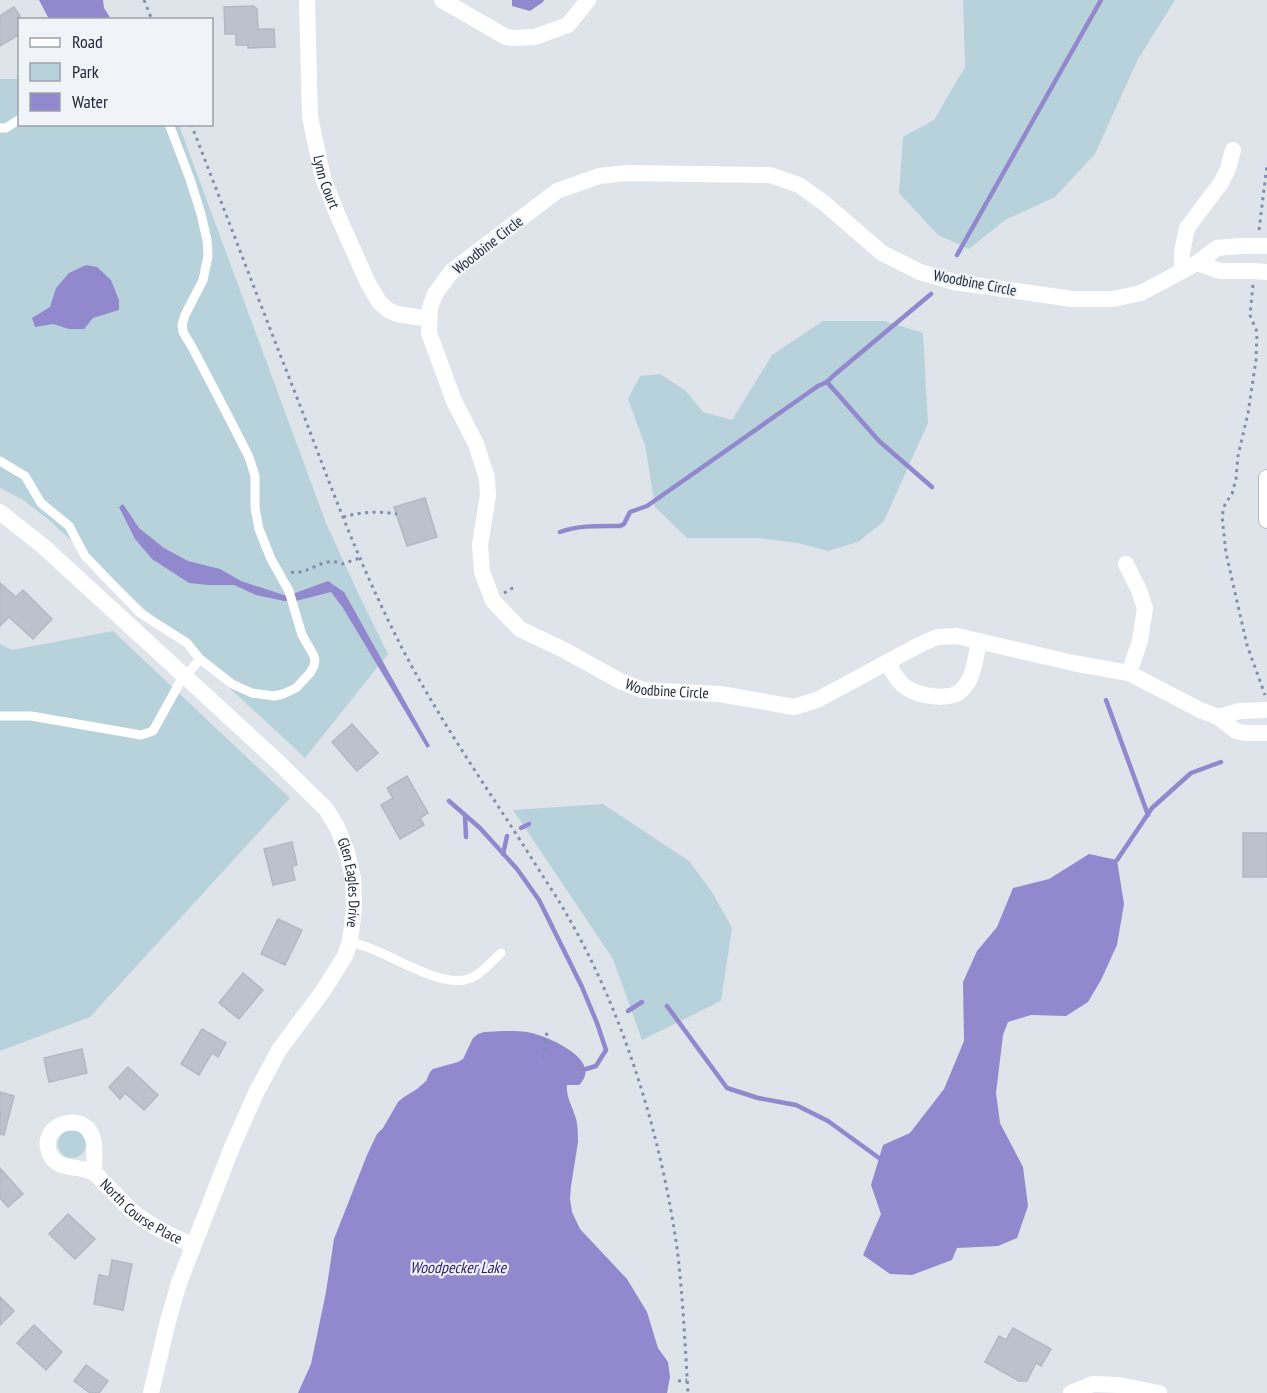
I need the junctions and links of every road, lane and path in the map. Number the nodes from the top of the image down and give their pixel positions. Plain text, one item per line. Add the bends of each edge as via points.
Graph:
1 (144, 0) edge
2 (308, 0) edge
3 (442, 0) edge
4 (588, 0) edge
5 (151, 18) edge
6 (18, 120) edge
7 (170, 126) edge
8 (192, 126) edge
9 (0, 128) edge
10 (1233, 150) dead end
11 (1267, 165) edge
12 (1262, 246) edge
13 (1190, 267) junction
14 (1261, 272) edge
15 (429, 319) junction
16 (0, 461) edge
17 (1267, 478) edge
18 (0, 512) edge
19 (397, 514) dead end
20 (343, 518) junction
21 (1267, 520) edge
22 (360, 558) junction
23 (271, 559) junction
24 (1126, 564) dead end
25 (979, 641) junction
26 (200, 659) junction
27 (887, 662) junction
28 (1129, 673) junction
29 (185, 676) junction
30 (1267, 699) edge
31 (1267, 710) edge
32 (0, 716) edge
33 (1218, 717) junction
34 (1267, 733) edge
35 (350, 941) junction
36 (501, 953) dead end
37 (547, 1032) dead end
38 (543, 1058) dead end
39 (94, 1172) dead end
40 (193, 1245) junction
41 (678, 1380) dead end
42 (687, 1380) junction
43 (151, 1393) edge
44 (688, 1393) edge
45 (1071, 1393) edge
46 (1159, 1393) edge

1 - 5 path
2 - 15 street, Lynn Court via 309,117 323,178 379,302 397,314
3 - 4 street via 514,38 535,37 567,25
6 - 9 lane
7 - 23 lane via 207,240 207,269 185,315 183,332 249,457 255,476 259,529
8 - 20 path
10 - 13 street via 1221,183 1187,228 1182,252
11 - 12 path
12 - 13 street, Woodbine Circle via 1217,248
13 - 14 street
13 - 15 street, Woodbine Circle via 1141,293 1113,300 1072,299 954,282 920,272 882,253 799,185 770,175 626,173 599,176 557,191 452,271 435,294
14 - 30 path via 1250,315 1257,332 1248,413 1236,479 1222,516 1226,553 1247,645
15 - 27 street, Woodbine Circle via 436,356 487,478 480,545 482,572 493,601 520,629 643,690 720,694 794,707 817,700
16 - 26 lane via 25,476 41,503 69,526 85,556 140,613 187,643
17 - 21 street
18 - 29 street, Glen Eagles Drive
19 - 20 path via 358,512
20 - 22 path
22 - 23 path via 342,564 319,564 299,574
22 - 42 path via 431,699 567,914 614,1013 663,1169 677,1250
23 - 26 lane via 290,591 302,635 313,654 310,673 296,688 274,696 252,693 232,684
24 - 28 street via 1145,608 1140,641
25 - 27 street, Woodbine Circle via 937,637
25 - 27 street via 968,681 958,693 939,697 905,688
25 - 28 street, Woodbine Circle
26 - 29 lane
28 - 33 street, Woodbine Circle
29 - 32 lane via 153,731 147,734 31,716
29 - 35 street, Glen Eagles Drive via 326,809 347,852 353,878
31 - 33 street
33 - 34 street, Woodbine Circle via 1245,733
35 - 36 lane via 435,978 454,981 468,980
35 - 40 street, Glen Eagles Drive via 338,969 279,1050 256,1093
37 - 38 path
39 - 40 street, North Course Place via 133,1211 162,1232
40 - 43 street, Glen Eagles Drive via 179,1283
41 - 42 path
42 - 44 path
45 - 46 street via 1093,1384

